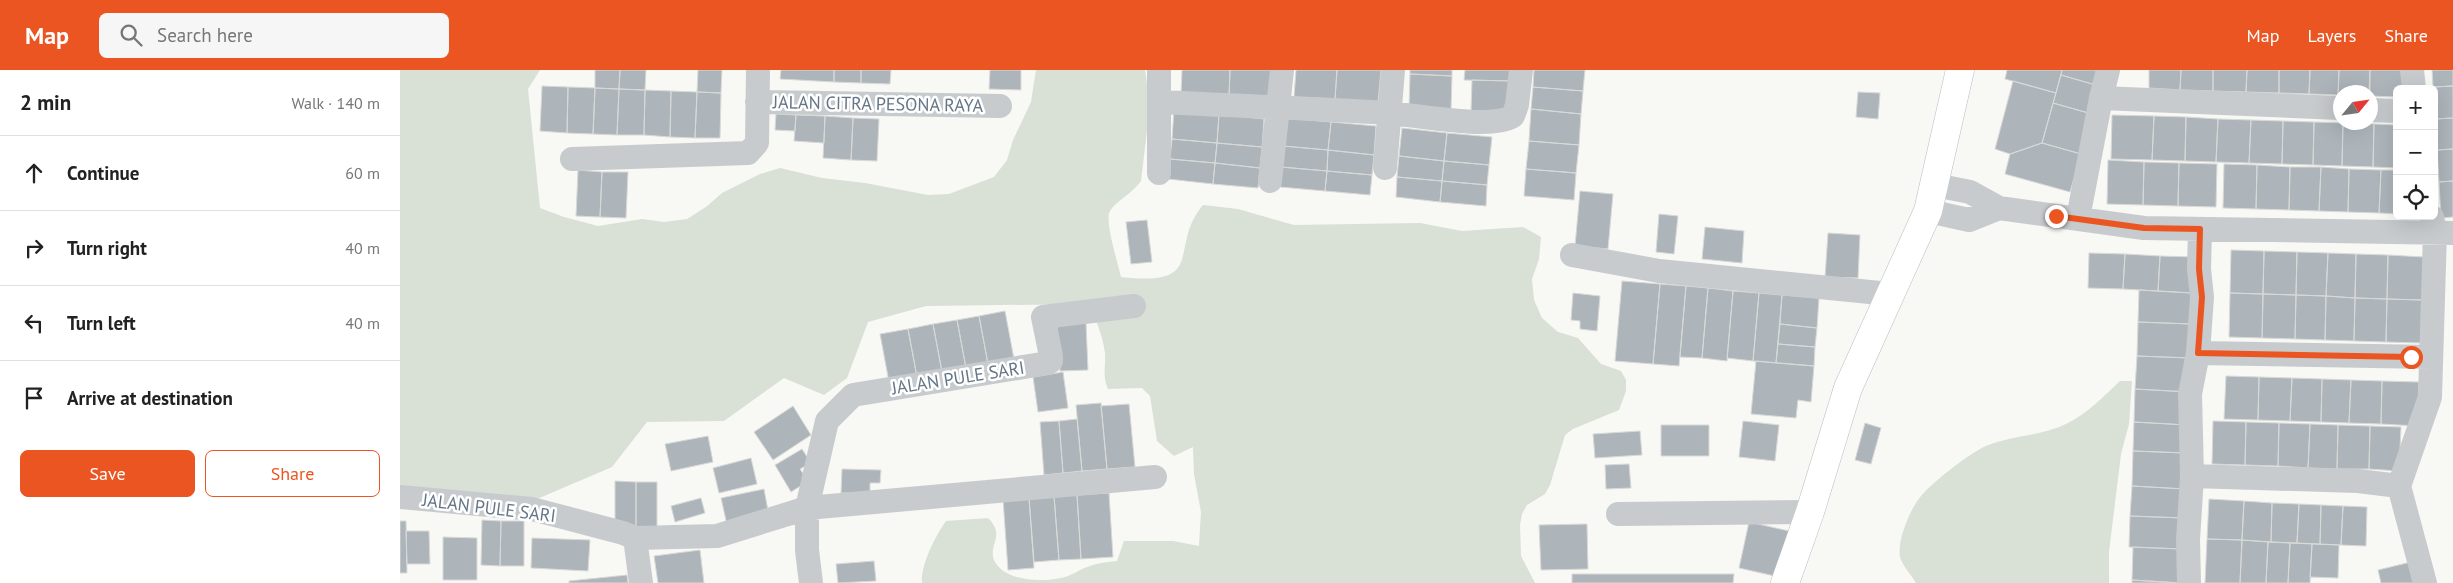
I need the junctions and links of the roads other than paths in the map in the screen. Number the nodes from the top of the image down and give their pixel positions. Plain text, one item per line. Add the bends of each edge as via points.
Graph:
1 (758, 70) edge
2 (1159, 70) edge
3 (1282, 70) edge
4 (1393, 70) edge
5 (1521, 70) edge
6 (1960, 70) edge
7 (2108, 70) edge
8 (2412, 70) edge
9 (2414, 85) edge
10 (2101, 98) junction
11 (757, 102) junction
12 (1160, 102) junction
13 (1000, 106) dead end
14 (1279, 108) junction
15 (2333, 108) edge
16 (2378, 110) edge
17 (2393, 111) edge
18 (1390, 113) junction
19 (572, 159) dead end
20 (1385, 168) dead end
21 (1159, 173) dead end
22 (1270, 181) dead end
23 (1935, 185) junction
24 (1999, 208) junction
25 (1928, 211) junction
26 (2078, 218) junction
27 (2440, 227) edge
28 (2200, 229) junction
29 (1572, 255) dead end
30 (1890, 294) junction
31 (1134, 306) dead end
32 (2198, 353) junction
33 (2431, 357) junction
34 (2192, 476) junction
35 (1155, 477) dead end
36 (2399, 486) junction
37 (400, 497) edge
38 (807, 508) junction
39 (1810, 512) junction
40 (1618, 514) dead end
41 (635, 538) junction
42 (641, 583) edge
43 (811, 583) edge
44 (1785, 583) edge
45 (2189, 583) edge
46 (2425, 583) edge

1 - 11 street, JALAN CITRA PESONA RAYA
2 - 12 street
3 - 14 street
4 - 18 street
5 - 18 street via 1517,104 1513,116 1507,120 1455,120
6 - 23 street
7 - 10 street
8 - 9 street
10 - 15 street
10 - 26 street
11 - 13 street, JALAN CITRA PESONA RAYA
11 - 19 street, JALAN CITRA PESONA RAYA via 757,143 748,153
12 - 14 street
12 - 21 street
14 - 18 street
14 - 22 street
16 - 17 street
18 - 20 street
23 - 24 street via 1970,192
23 - 25 street
24 - 25 street via 1968,220
24 - 26 street
25 - 30 street
26 - 28 street via 2144,228
27 - 28 street
27 - 33 street
28 - 32 street via 2202,297
29 - 30 street via 1659,270
30 - 39 street via 1848,388
31 - 38 street, JALAN PULE SARI via 1043,317 1051,356 1048,363 853,395 827,421
32 - 33 street
32 - 34 street via 2190,394
33 - 36 street via 2430,397
34 - 36 street via 2358,481
34 - 45 street
35 - 38 street, JALAN PULE SARI
36 - 46 street
37 - 41 street, JALAN PULE SARI via 532,509
38 - 41 street, JALAN PULE SARI via 716,536
38 - 43 street, JALAN PULE SARI
39 - 40 street
39 - 44 street
41 - 42 street

